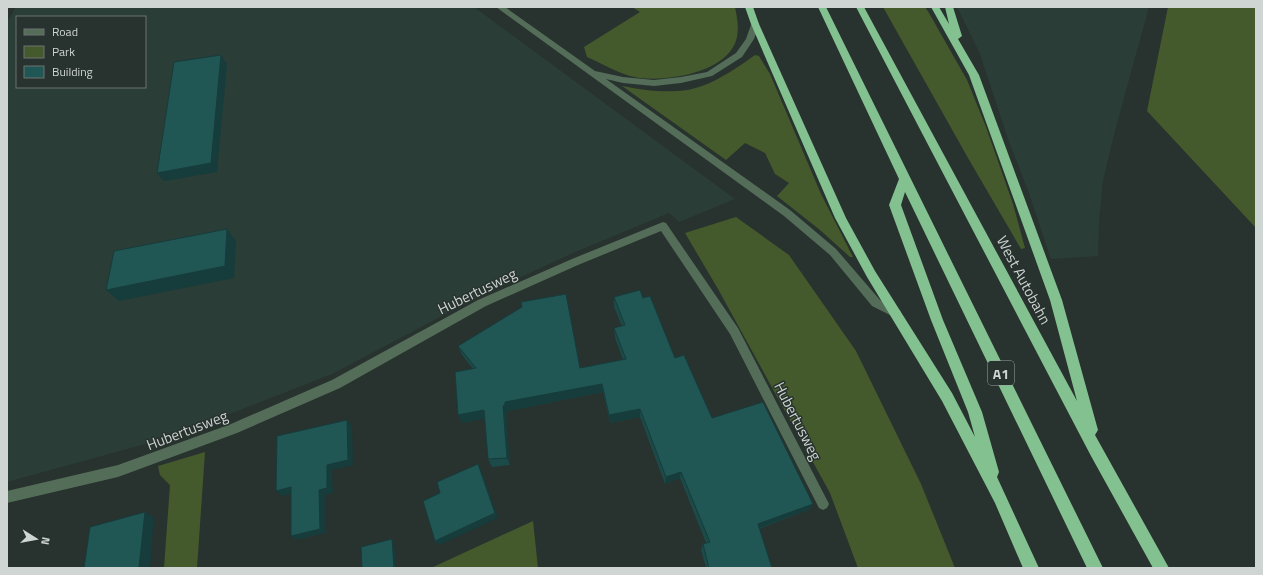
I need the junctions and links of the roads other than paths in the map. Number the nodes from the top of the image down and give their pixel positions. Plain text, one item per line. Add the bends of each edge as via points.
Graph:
1 (500, 7) edge
2 (749, 7) edge
3 (822, 7) edge
4 (860, 7) edge
5 (935, 7) edge
6 (949, 7) edge
7 (754, 22) junction
8 (962, 53) junction
9 (591, 74) junction
10 (904, 180) junction
11 (896, 313) junction
12 (1096, 451) junction
13 (7, 497) edge
14 (1000, 498) junction
15 (823, 504) dead end
16 (1031, 568) edge
17 (1095, 568) edge
18 (1161, 568) edge

1 - 9 street
2 - 7 highway
3 - 10 highway, A1
4 - 12 highway, West Autobahn
5 - 8 highway
6 - 8 highway
7 - 9 street via 750,39 739,55 709,74 654,83
7 - 11 highway via 841,218 871,274
8 - 12 highway via 974,75 1056,300
9 - 11 street via 787,213 833,252 876,303
10 - 14 highway via 895,205 937,320 975,412
10 - 17 highway, A1 via 960,289
11 - 14 highway via 947,397
12 - 18 highway, West Autobahn
13 - 15 street, Hubertusweg via 118,471 233,429 336,384 482,303 663,226 734,330
14 - 16 highway

